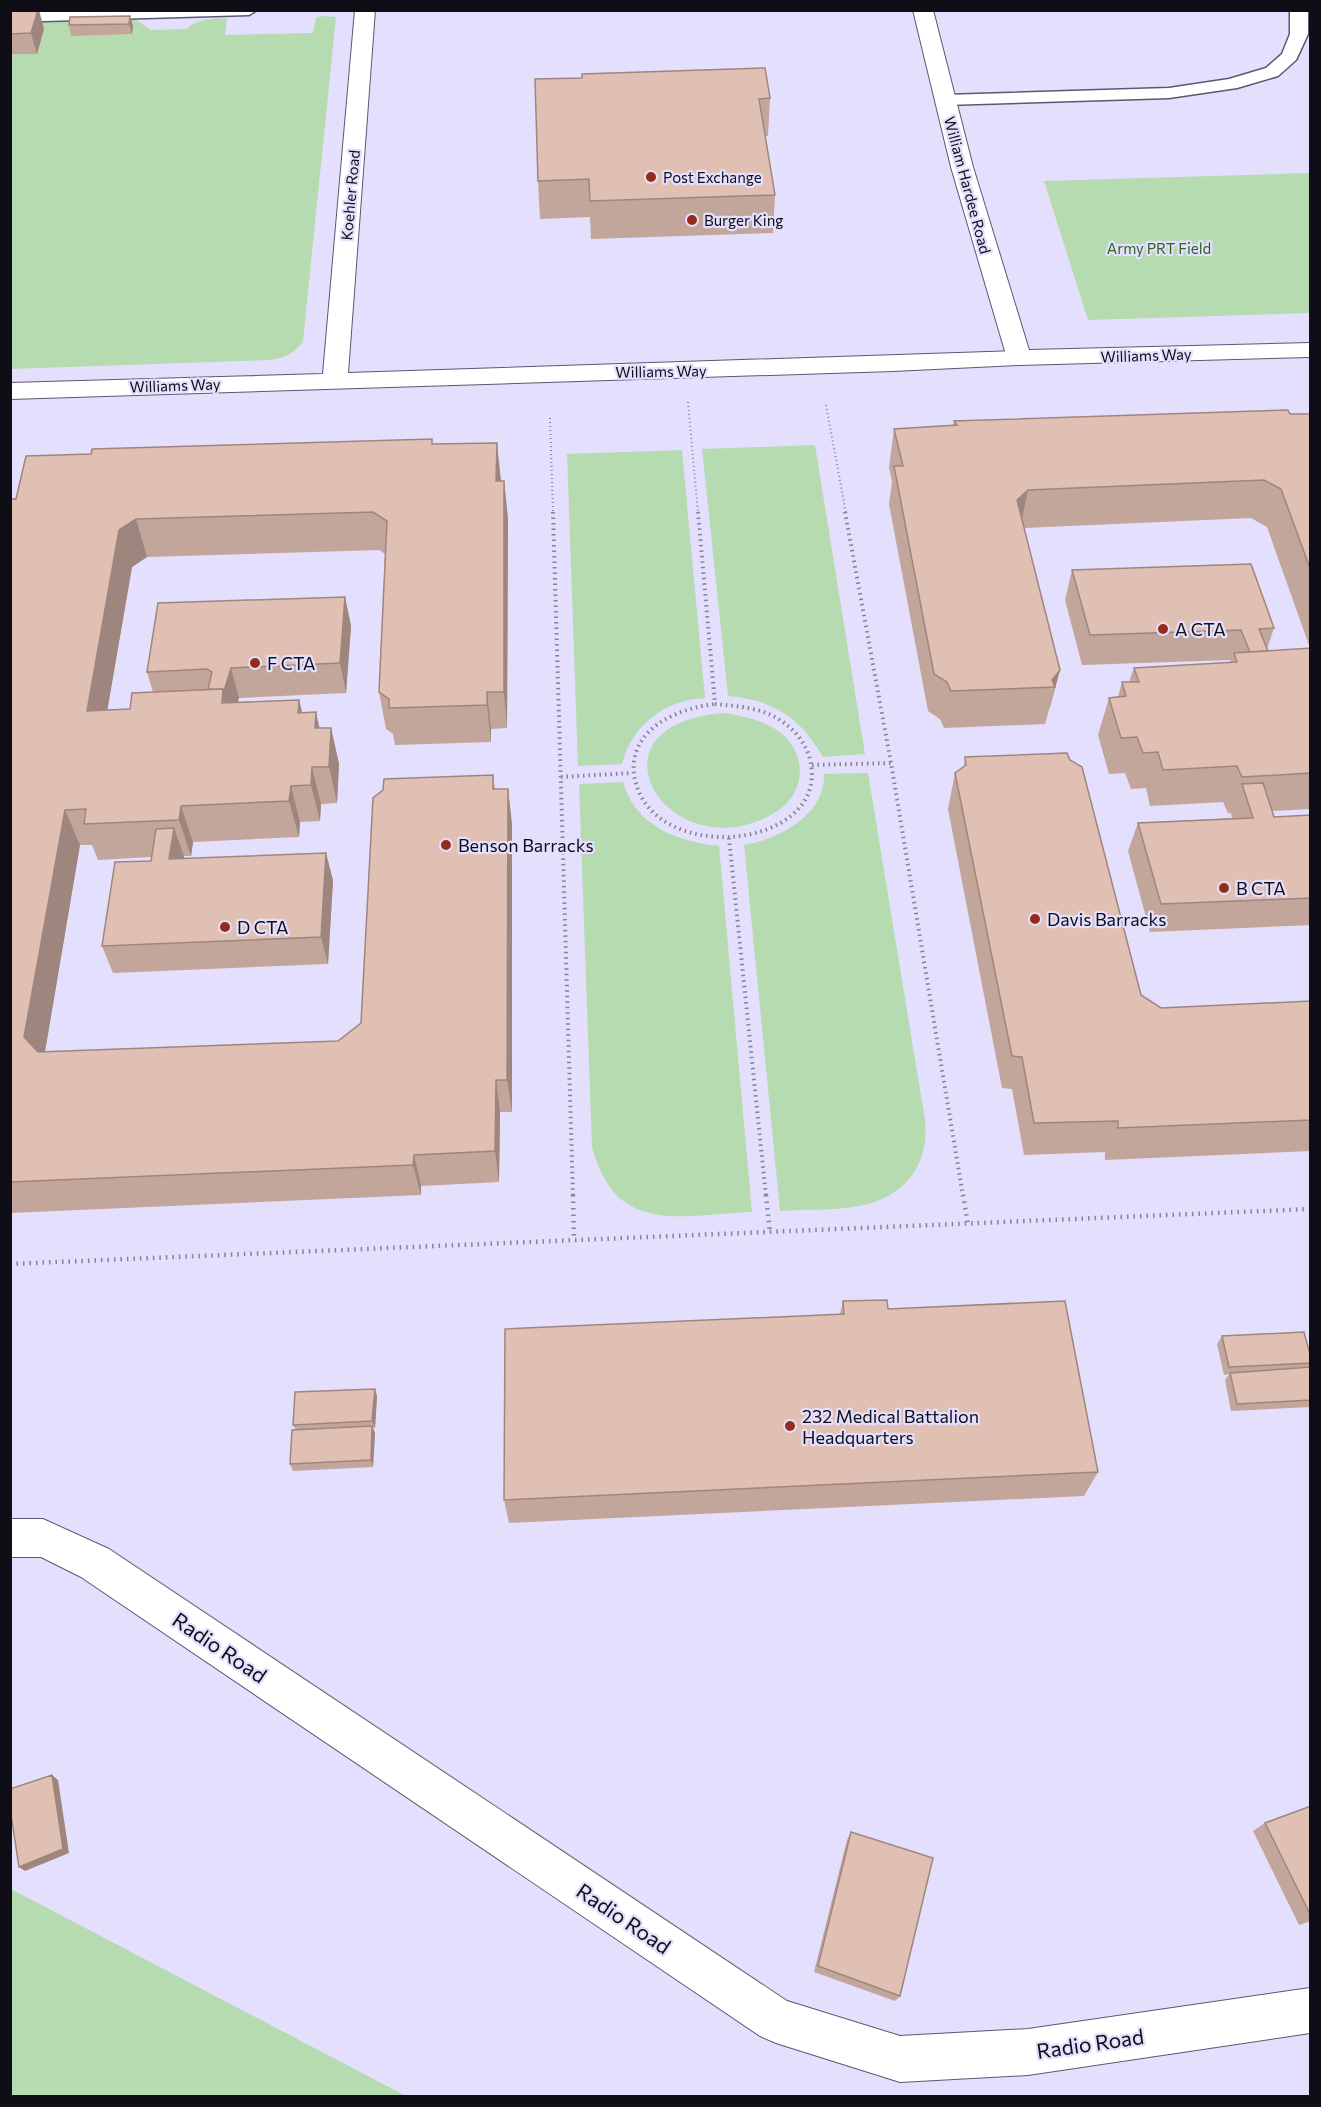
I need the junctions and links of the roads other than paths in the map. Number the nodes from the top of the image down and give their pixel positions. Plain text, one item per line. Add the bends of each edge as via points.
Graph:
1 (249, 10) edge
2 (365, 10) edge
3 (922, 10) edge
4 (1299, 10) edge
5 (10, 17) edge
6 (945, 100) junction
7 (1311, 350) edge
8 (1019, 358) junction
9 (335, 379) junction
10 (10, 391) edge
11 (10, 1538) edge
12 (1311, 2010) edge

1 - 5 lane
2 - 9 street, Koehler Road
3 - 6 street, William Hardee Road
4 - 6 lane via 1299,34 1290,56 1272,72 1231,84 1169,93
6 - 8 street, William Hardee Road
7 - 8 street, Williams Way
8 - 9 street, Williams Way
9 - 10 street, Williams Way
11 - 12 street, Radio Road via 43,1538 94,1563 776,2020 900,2059 1028,2052

